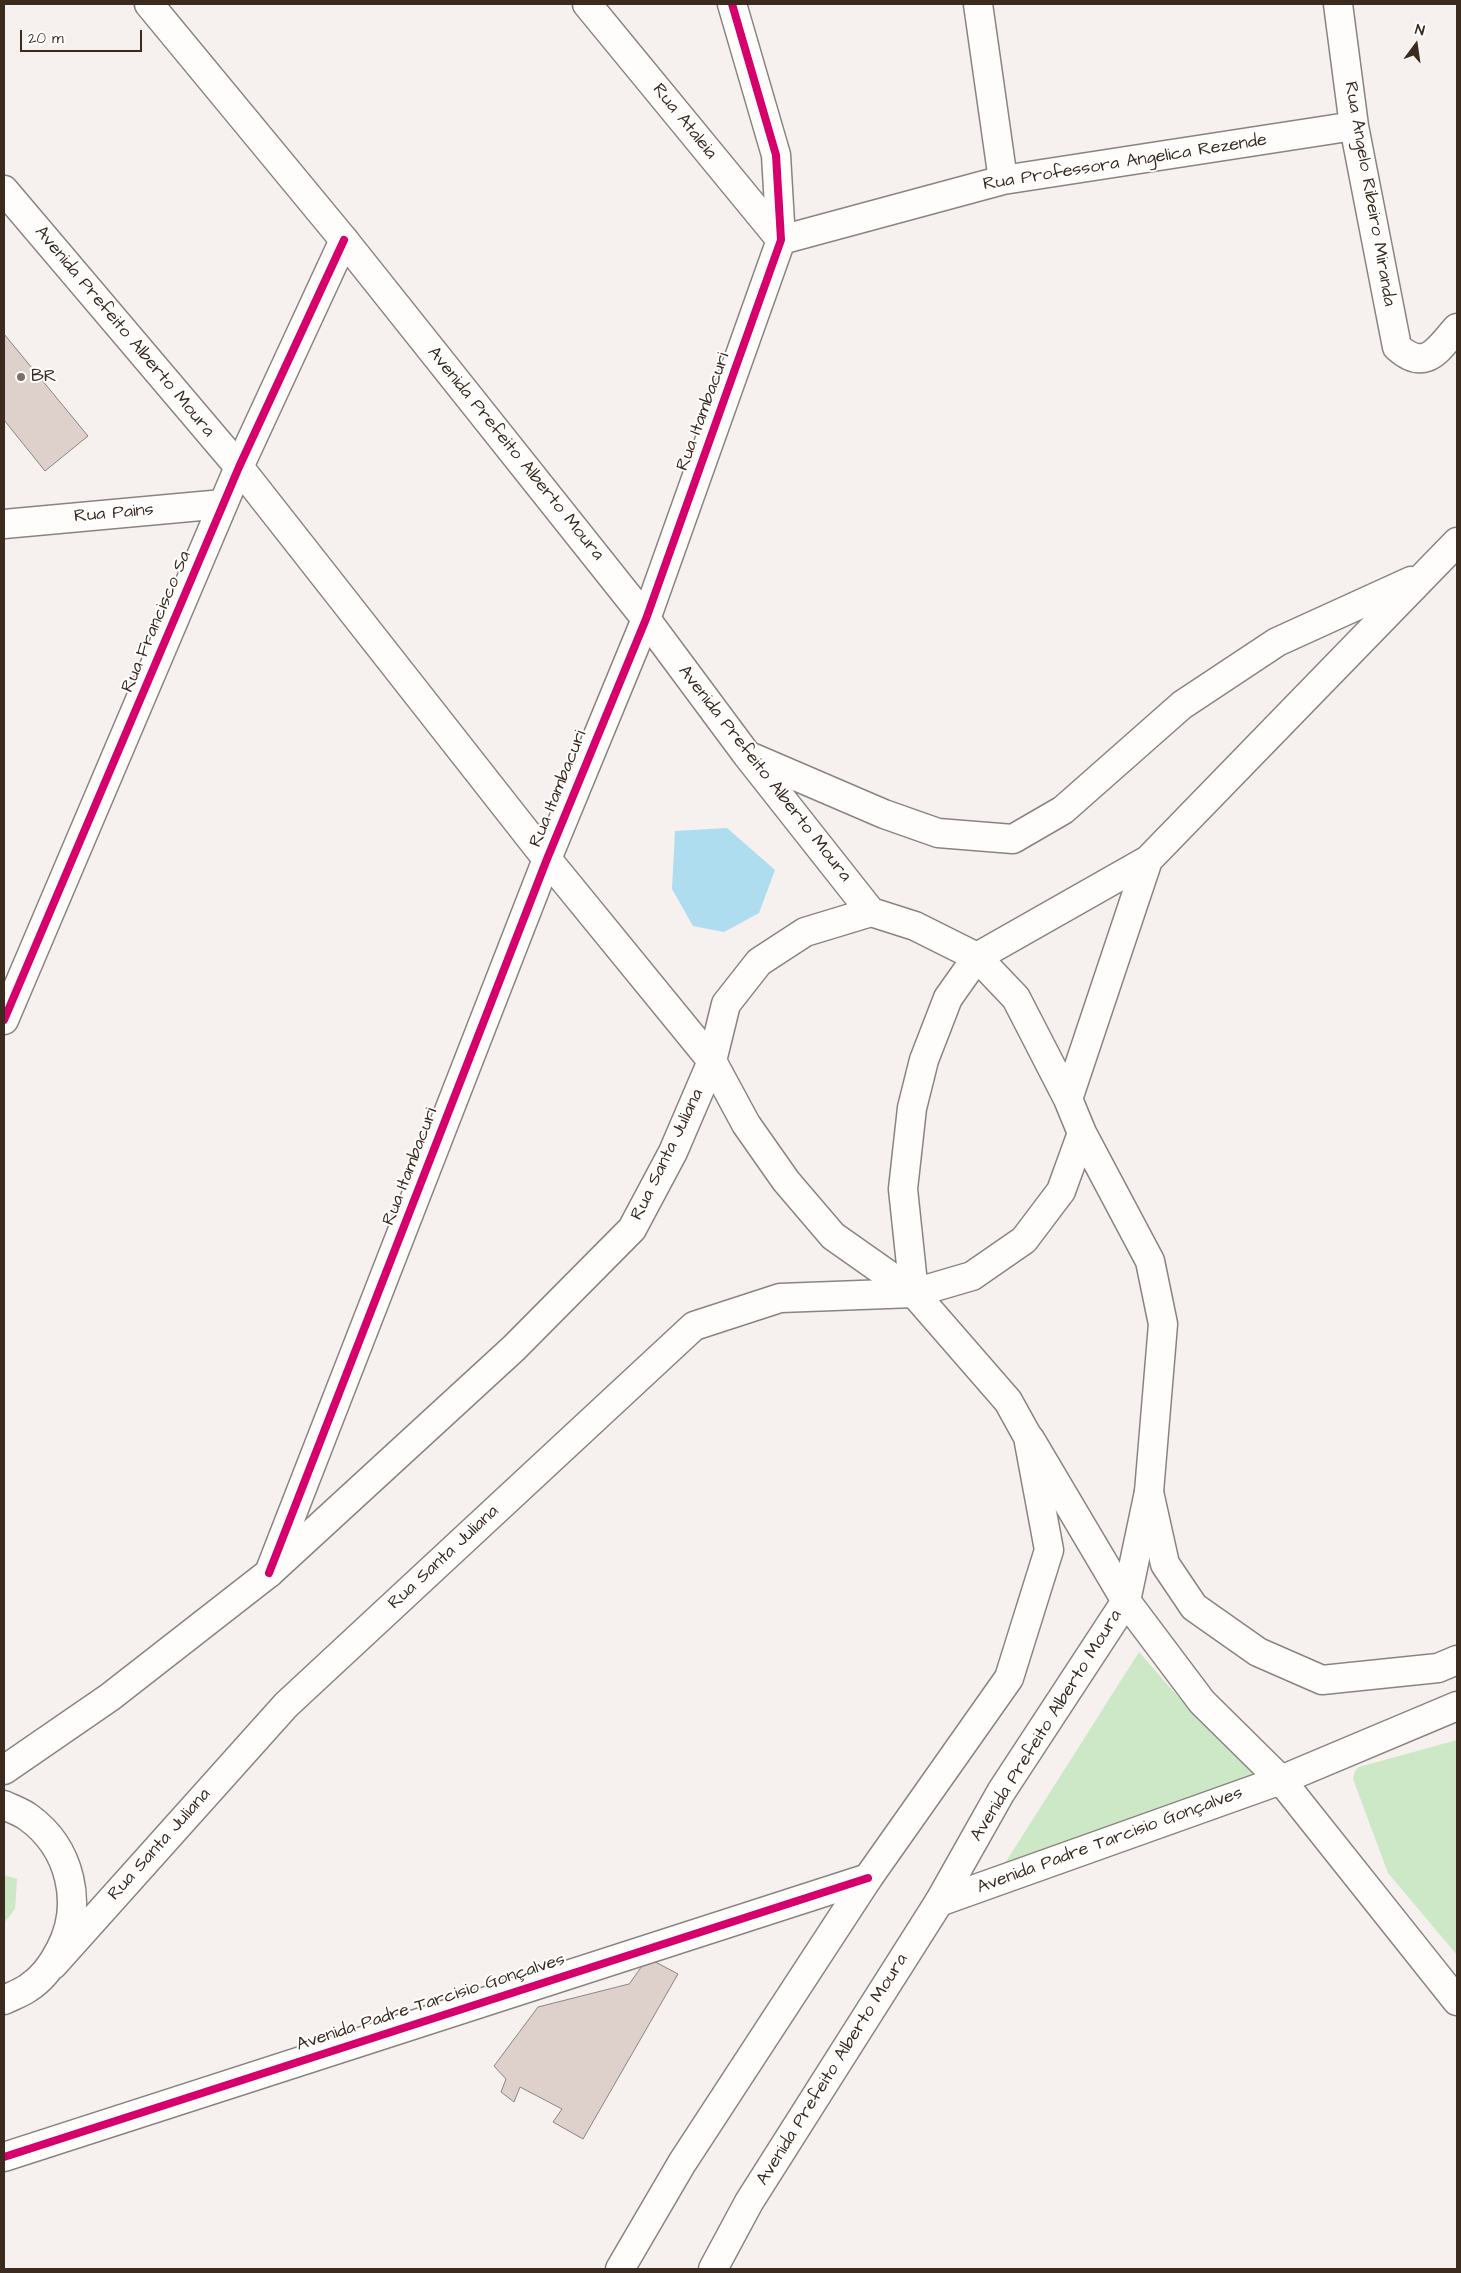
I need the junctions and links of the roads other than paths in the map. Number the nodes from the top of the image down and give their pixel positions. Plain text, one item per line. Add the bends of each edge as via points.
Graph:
1 (149, 4) edge
2 (587, 4) edge
3 (732, 4) edge
4 (978, 4) edge
5 (1338, 4) edge
6 (1354, 126) junction
7 (1003, 180) junction
8 (4, 190) edge
9 (344, 240) junction
10 (781, 240) junction
11 (1457, 328) edge
12 (239, 467) junction
13 (223, 504) junction
14 (4, 524) edge
15 (1457, 542) edge
16 (1426, 574) junction
17 (646, 619) junction
18 (747, 756) junction
19 (546, 859) junction
20 (1148, 860) junction
21 (871, 912) junction
22 (977, 957) junction
23 (4, 1020) edge
24 (712, 1061) junction
25 (1068, 1099) junction
26 (1082, 1133) junction
27 (914, 1293) junction
28 (1028, 1436) junction
29 (1149, 1492) junction
30 (269, 1573) junction
31 (1126, 1601) junction
32 (1457, 1660) edge
33 (1457, 1706) edge
34 (4, 1770) edge
35 (1281, 1780) junction
36 (4, 1806) edge
37 (868, 1878) junction
38 (939, 1902) junction
39 (53, 1965) junction
40 (4, 2000) edge
41 (1457, 2001) edge
42 (4, 2157) edge
43 (620, 2269) edge
44 (713, 2269) edge

1 - 9 main road, Avenida Prefeito Alberto Moura
2 - 10 main road, Rua Ataleia
3 - 10 main road, Rua Itambacuri via 776,155
4 - 7 main road
5 - 6 main road, Rua Angelo Ribeiro Miranda
6 - 7 main road, Rua Professora Angelica Rezende
6 - 11 main road, Rua Angelo Ribeiro Miranda via 1397,348 1418,359 1431,356
7 - 10 main road, Rua Professora Angelica Rezende
8 - 12 main road, Avenida Prefeito Alberto Moura
9 - 12 main road, Rua Francisco Sa
9 - 17 main road, Avenida Prefeito Alberto Moura
10 - 17 main road, Rua Itambacuri
12 - 13 main road, Rua Francisco Sa
12 - 19 main road, Avenida Prefeito Alberto Moura
13 - 14 main road, Rua Pains
13 - 23 main road, Rua Francisco Sa
15 - 16 main road
16 - 18 main road via 1278,642 1182,705 1063,810 1013,839 938,833 884,814
16 - 20 main road
17 - 18 main road, Avenida Prefeito Alberto Moura
17 - 19 main road, Rua Itambacuri
18 - 21 main road, Avenida Prefeito Alberto Moura
19 - 24 main road, Avenida Prefeito Alberto Moura
19 - 30 main road, Rua Itambacuri
20 - 22 main road
20 - 25 main road
21 - 22 main road, Avenida Prefeito Alberto Moura via 915,926
21 - 24 main road, Rua Santa Juliana via 805,932 759,962 726,1004
22 - 25 main road, Avenida Prefeito Alberto Moura via 1016,998
22 - 27 main road via 948,998 924,1060 912,1108 903,1189
24 - 27 main road, Avenida Prefeito Alberto Moura via 746,1124 786,1181 833,1236
24 - 30 main road, Rua Santa Juliana via 673,1152 632,1229 514,1348
25 - 26 main road, Avenida Prefeito Alberto Moura
26 - 27 main road, Rua Santa Juliana via 1061,1191 1024,1240 972,1276
26 - 29 main road, Avenida Prefeito Alberto Moura via 1150,1261 1163,1324
27 - 28 main road via 1008,1401
27 - 39 main road, Rua Santa Juliana via 780,1298 694,1326 286,1705
28 - 31 main road
28 - 37 main road via 1049,1550 1009,1678
29 - 31 main road, Avenida Prefeito Alberto Moura
29 - 32 main road via 1165,1564 1194,1607 1258,1652 1322,1680 1438,1668
30 - 34 main road, Rua Santa Juliana via 110,1697
31 - 35 main road via 1202,1702
31 - 38 main road, Avenida Prefeito Alberto Moura via 1001,1792
33 - 35 main road, Avenida Padre Tarcisio Gonçalves
35 - 38 main road, Avenida Padre Tarcisio Gonçalves
35 - 41 main road
36 - 39 main road via 28,1816 52,1840 68,1869 74,1902 68,1936
37 - 42 main road, Avenida Padre Tarcisio Gonçalves
37 - 43 main road via 682,2162
38 - 44 main road, Avenida Prefeito Alberto Moura via 749,2202
39 - 40 main road via 29,1988

